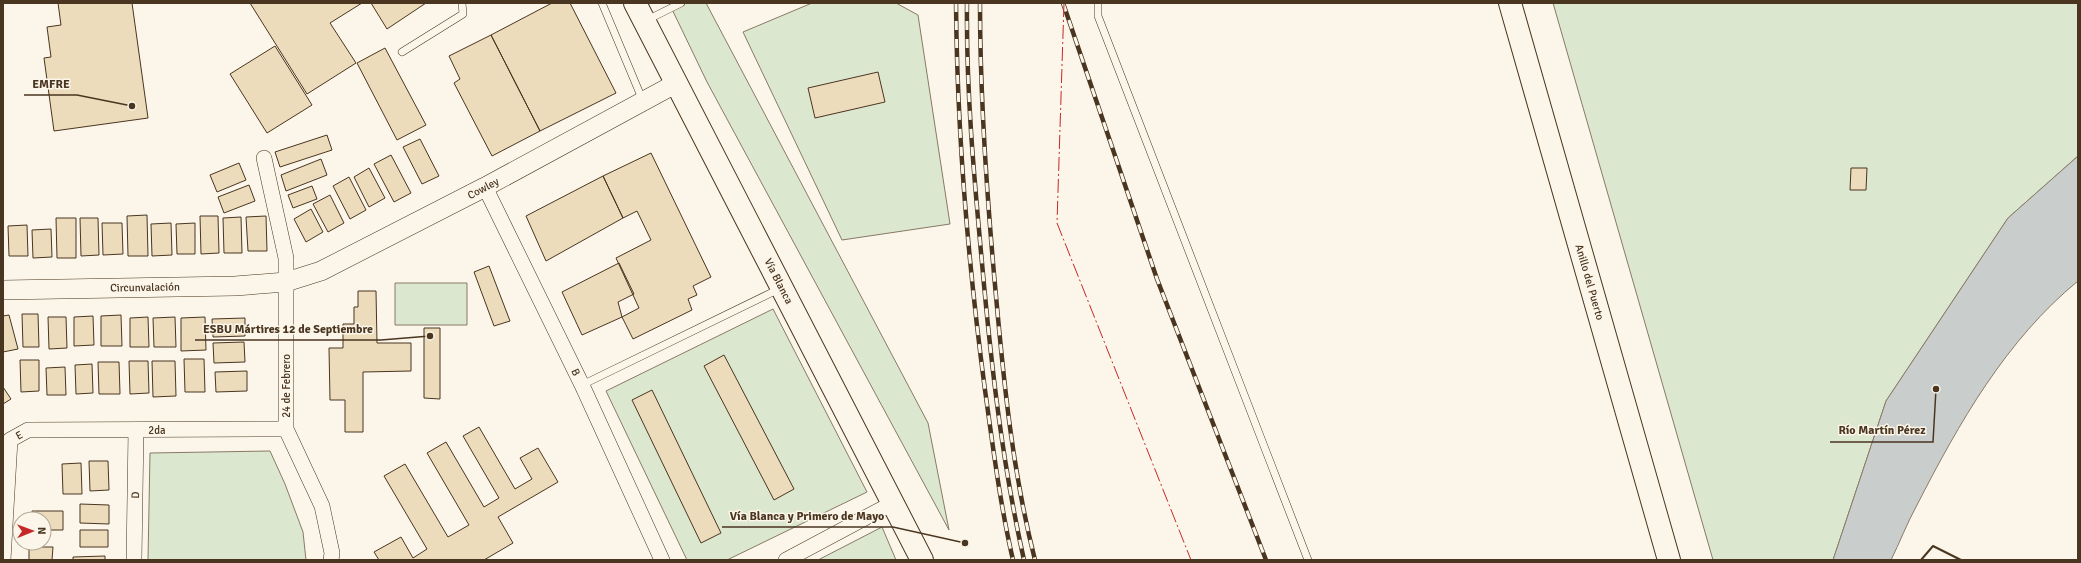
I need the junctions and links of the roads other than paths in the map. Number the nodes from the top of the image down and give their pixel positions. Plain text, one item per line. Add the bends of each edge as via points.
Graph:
1 (462, 3) edge
2 (602, 3) edge
3 (681, 3) edge
4 (1098, 3) edge
5 (1510, 3) edge
6 (639, 12) edge
7 (402, 52) dead end
8 (675, 84) junction
9 (643, 101) junction
10 (264, 158) dead end
11 (485, 187) junction
12 (286, 282) junction
13 (783, 287) junction
14 (3, 290) edge
15 (582, 385) junction
16 (286, 429) junction
17 (28, 430) joint
18 (136, 430) junction
19 (893, 503) junction
20 (3, 560) edge
21 (134, 560) edge
22 (331, 560) edge
23 (662, 560) edge
24 (786, 560) edge
25 (922, 560) edge
26 (1308, 560) edge
27 (1669, 560) edge

1 - 7 lane via 463,14
2 - 9 lane
3 - 6 lane
4 - 26 lane via 1098,16
5 - 27 main road, Anillo del Puerto
6 - 8 main road, Vía Blanca
8 - 9 street, Cowley
8 - 13 main road, Vía Blanca
9 - 11 street, Cowley
10 - 12 street, 24 de Febrero via 286,258
11 - 12 street, Cowley via 321,271
11 - 15 street, B
12 - 14 street, Circunvalación via 235,286
12 - 16 street, 24 de Febrero
13 - 15 lane
13 - 19 main road, Vía Blanca
15 - 23 street, B
16 - 18 street, 2da
16 - 22 street, 24 de Febrero via 322,506 332,553
17 - 18 street, 2da
17 - 20 street, E via 10,440
18 - 21 street, D
19 - 24 street
19 - 25 main road, Vía Blanca

